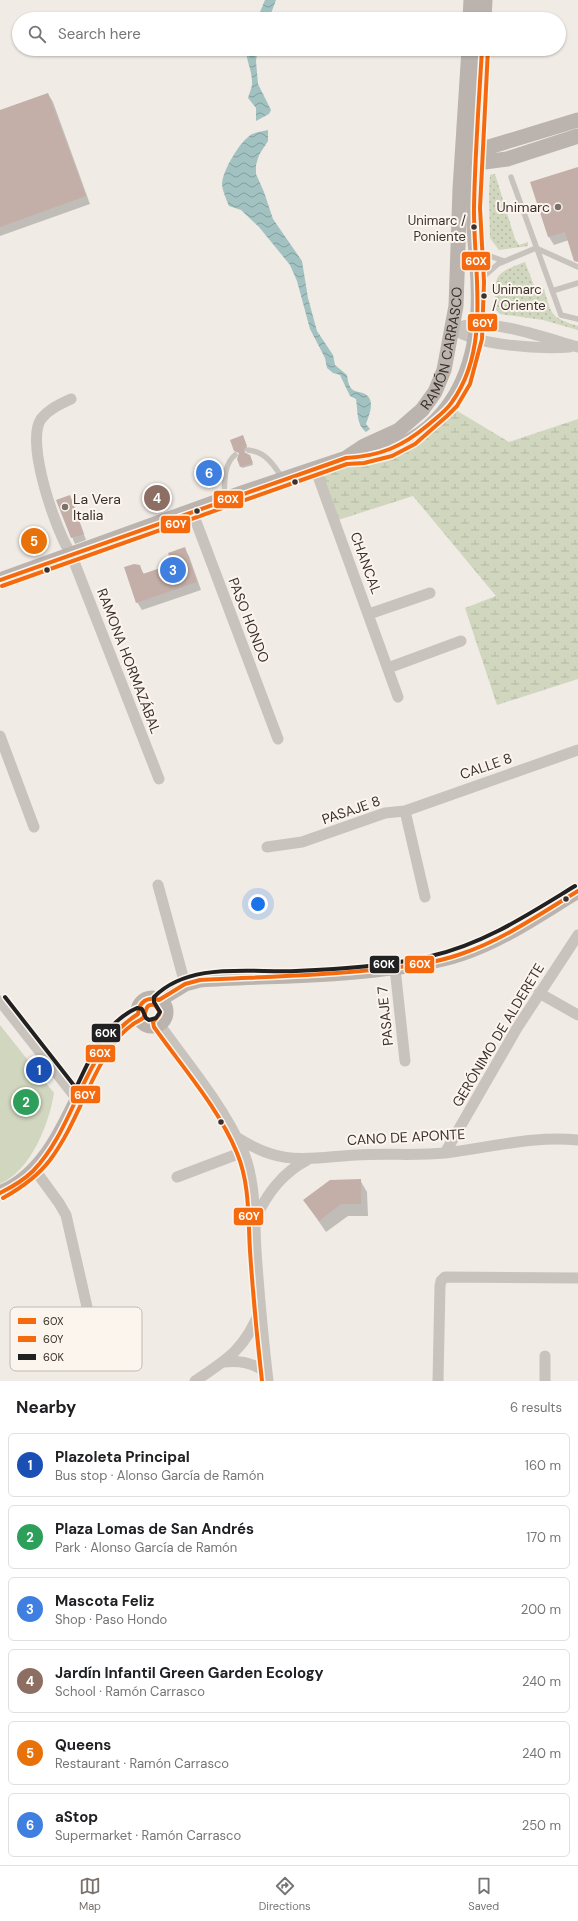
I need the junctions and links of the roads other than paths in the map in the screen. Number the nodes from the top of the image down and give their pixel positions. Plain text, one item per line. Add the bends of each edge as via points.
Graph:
1 (471, 0) edge
2 (485, 0) edge
3 (470, 12) edge
4 (484, 12) edge
5 (469, 56) edge
6 (482, 56) edge
7 (578, 120) edge
8 (578, 136) edge
9 (478, 147) junction
10 (477, 163) junction
11 (511, 177) dead end
12 (536, 248) junction
13 (476, 250) junction
14 (504, 261) junction
15 (578, 267) edge
16 (478, 282) junction
17 (578, 283) edge
18 (552, 291) junction
19 (578, 319) edge
20 (453, 329) junction
21 (476, 332) junction
22 (577, 346) edge
23 (71, 399) dead end
24 (248, 450) dead end
25 (236, 455) dead end
26 (346, 458) junction
27 (315, 468) junction
28 (283, 478) junction
29 (224, 499) junction
30 (192, 511) junction
31 (71, 554) junction
32 (0, 580) edge
33 (430, 593) dead end
34 (369, 614) junction
35 (461, 641) dead end
36 (388, 668) junction
37 (398, 697) dead end
38 (0, 736) edge
39 (278, 739) dead end
40 (578, 750) edge
41 (159, 779) dead end
42 (405, 811) junction
43 (34, 827) dead end
44 (268, 847) dead end
45 (158, 885) dead end
46 (578, 891) edge
47 (425, 897) dead end
48 (578, 935) edge
49 (395, 968) junction
50 (185, 984) junction
51 (539, 993) junction
52 (159, 1000) junction
53 (0, 1001) edge
54 (138, 1014) junction
55 (578, 1015) edge
56 (160, 1024) junction
57 (405, 1060) dead end
58 (76, 1099) junction
59 (236, 1136) junction
60 (578, 1140) edge
61 (243, 1152) junction
62 (445, 1153) junction
63 (307, 1160) junction
64 (34, 1170) junction
65 (177, 1177) dead end
66 (0, 1193) edge
67 (254, 1220) junction
68 (578, 1278) edge
69 (87, 1307) edge
70 (261, 1308) junction
71 (545, 1356) dead end
72 (224, 1362) junction
73 (268, 1377) edge
74 (195, 1381) edge
75 (438, 1381) edge
76 (545, 1381) edge

1 - 3 main road
2 - 4 main road
5 - 20 main road, RAMÓN CARRASCO
6 - 9 main road, RAMÓN CARRASCO
7 - 9 main road via 489,147
8 - 10 main road via 507,158
9 - 10 main road, RAMÓN CARRASCO
10 - 13 main road, RAMÓN CARRASCO via 474,220
11 - 12 lane
12 - 14 lane
12 - 15 lane
12 - 18 lane
13 - 14 lane
13 - 16 main road, RAMÓN CARRASCO
14 - 16 lane via 492,268
16 - 21 main road, RAMÓN CARRASCO
17 - 18 lane
18 - 19 lane via 561,315
20 - 21 street via 463,335
20 - 26 main road, RAMÓN CARRASCO via 448,358 440,381 422,410 399,430 364,446
21 - 22 street via 537,347
21 - 26 main road, RAMÓN CARRASCO via 464,382 452,402 434,422 412,439 391,450
23 - 31 street, RAMONA HORMAZÁBAL via 49,410 40,420 37,432 37,456 55,523
24 - 28 lane via 270,459
25 - 29 lane via 230,459 225,475
26 - 27 main road, RAMÓN CARRASCO
27 - 28 main road, RAMÓN CARRASCO
27 - 34 street, CHANCAL
28 - 29 main road, RAMÓN CARRASCO
29 - 30 main road, RAMÓN CARRASCO
30 - 31 main road, RAMÓN CARRASCO
30 - 39 street, PASO HONDO
31 - 32 main road, RAMÓN CARRASCO
31 - 41 street, RAMONA HORMAZÁBAL
33 - 34 street
34 - 36 street, CHANCAL
35 - 36 street
36 - 37 street, CHANCAL
38 - 43 street
40 - 42 street, CALLE 8
42 - 44 street, PASAJE 8 via 385,813 302,842
42 - 47 street
45 - 50 street
46 - 49 main road via 486,945 446,958
48 - 51 street, GERÓNIMO DE ALDERETE
49 - 50 main road via 335,975 200,980
49 - 57 street, PASAJE 7
50 - 52 main road
51 - 55 street
51 - 62 street, GERÓNIMO DE ALDERETE
52 - 54 main road via 152,998 144,1001 139,1007
52 - 56 main road via 166,1010 165,1018
53 - 58 street
54 - 56 main road via 144,1024
54 - 58 main road via 108,1039
56 - 59 street
58 - 64 main road via 50,1149
59 - 61 street
59 - 63 street, CANO DE APONTE via 269,1154
60 - 62 street, CANO DE APONTE via 543,1139
61 - 65 street
61 - 67 street via 252,1185
62 - 63 street, CANO DE APONTE via 364,1154
63 - 67 street, CANO DE APONTE via 293,1168 275,1186
64 - 66 main road via 15,1186
64 - 69 street via 66,1215
67 - 70 street
68 - 75 street via 445,1277 441,1280 440,1286
70 - 72 street via 244,1342
70 - 73 street
71 - 76 street
72 - 73 street via 249,1363
72 - 74 street

